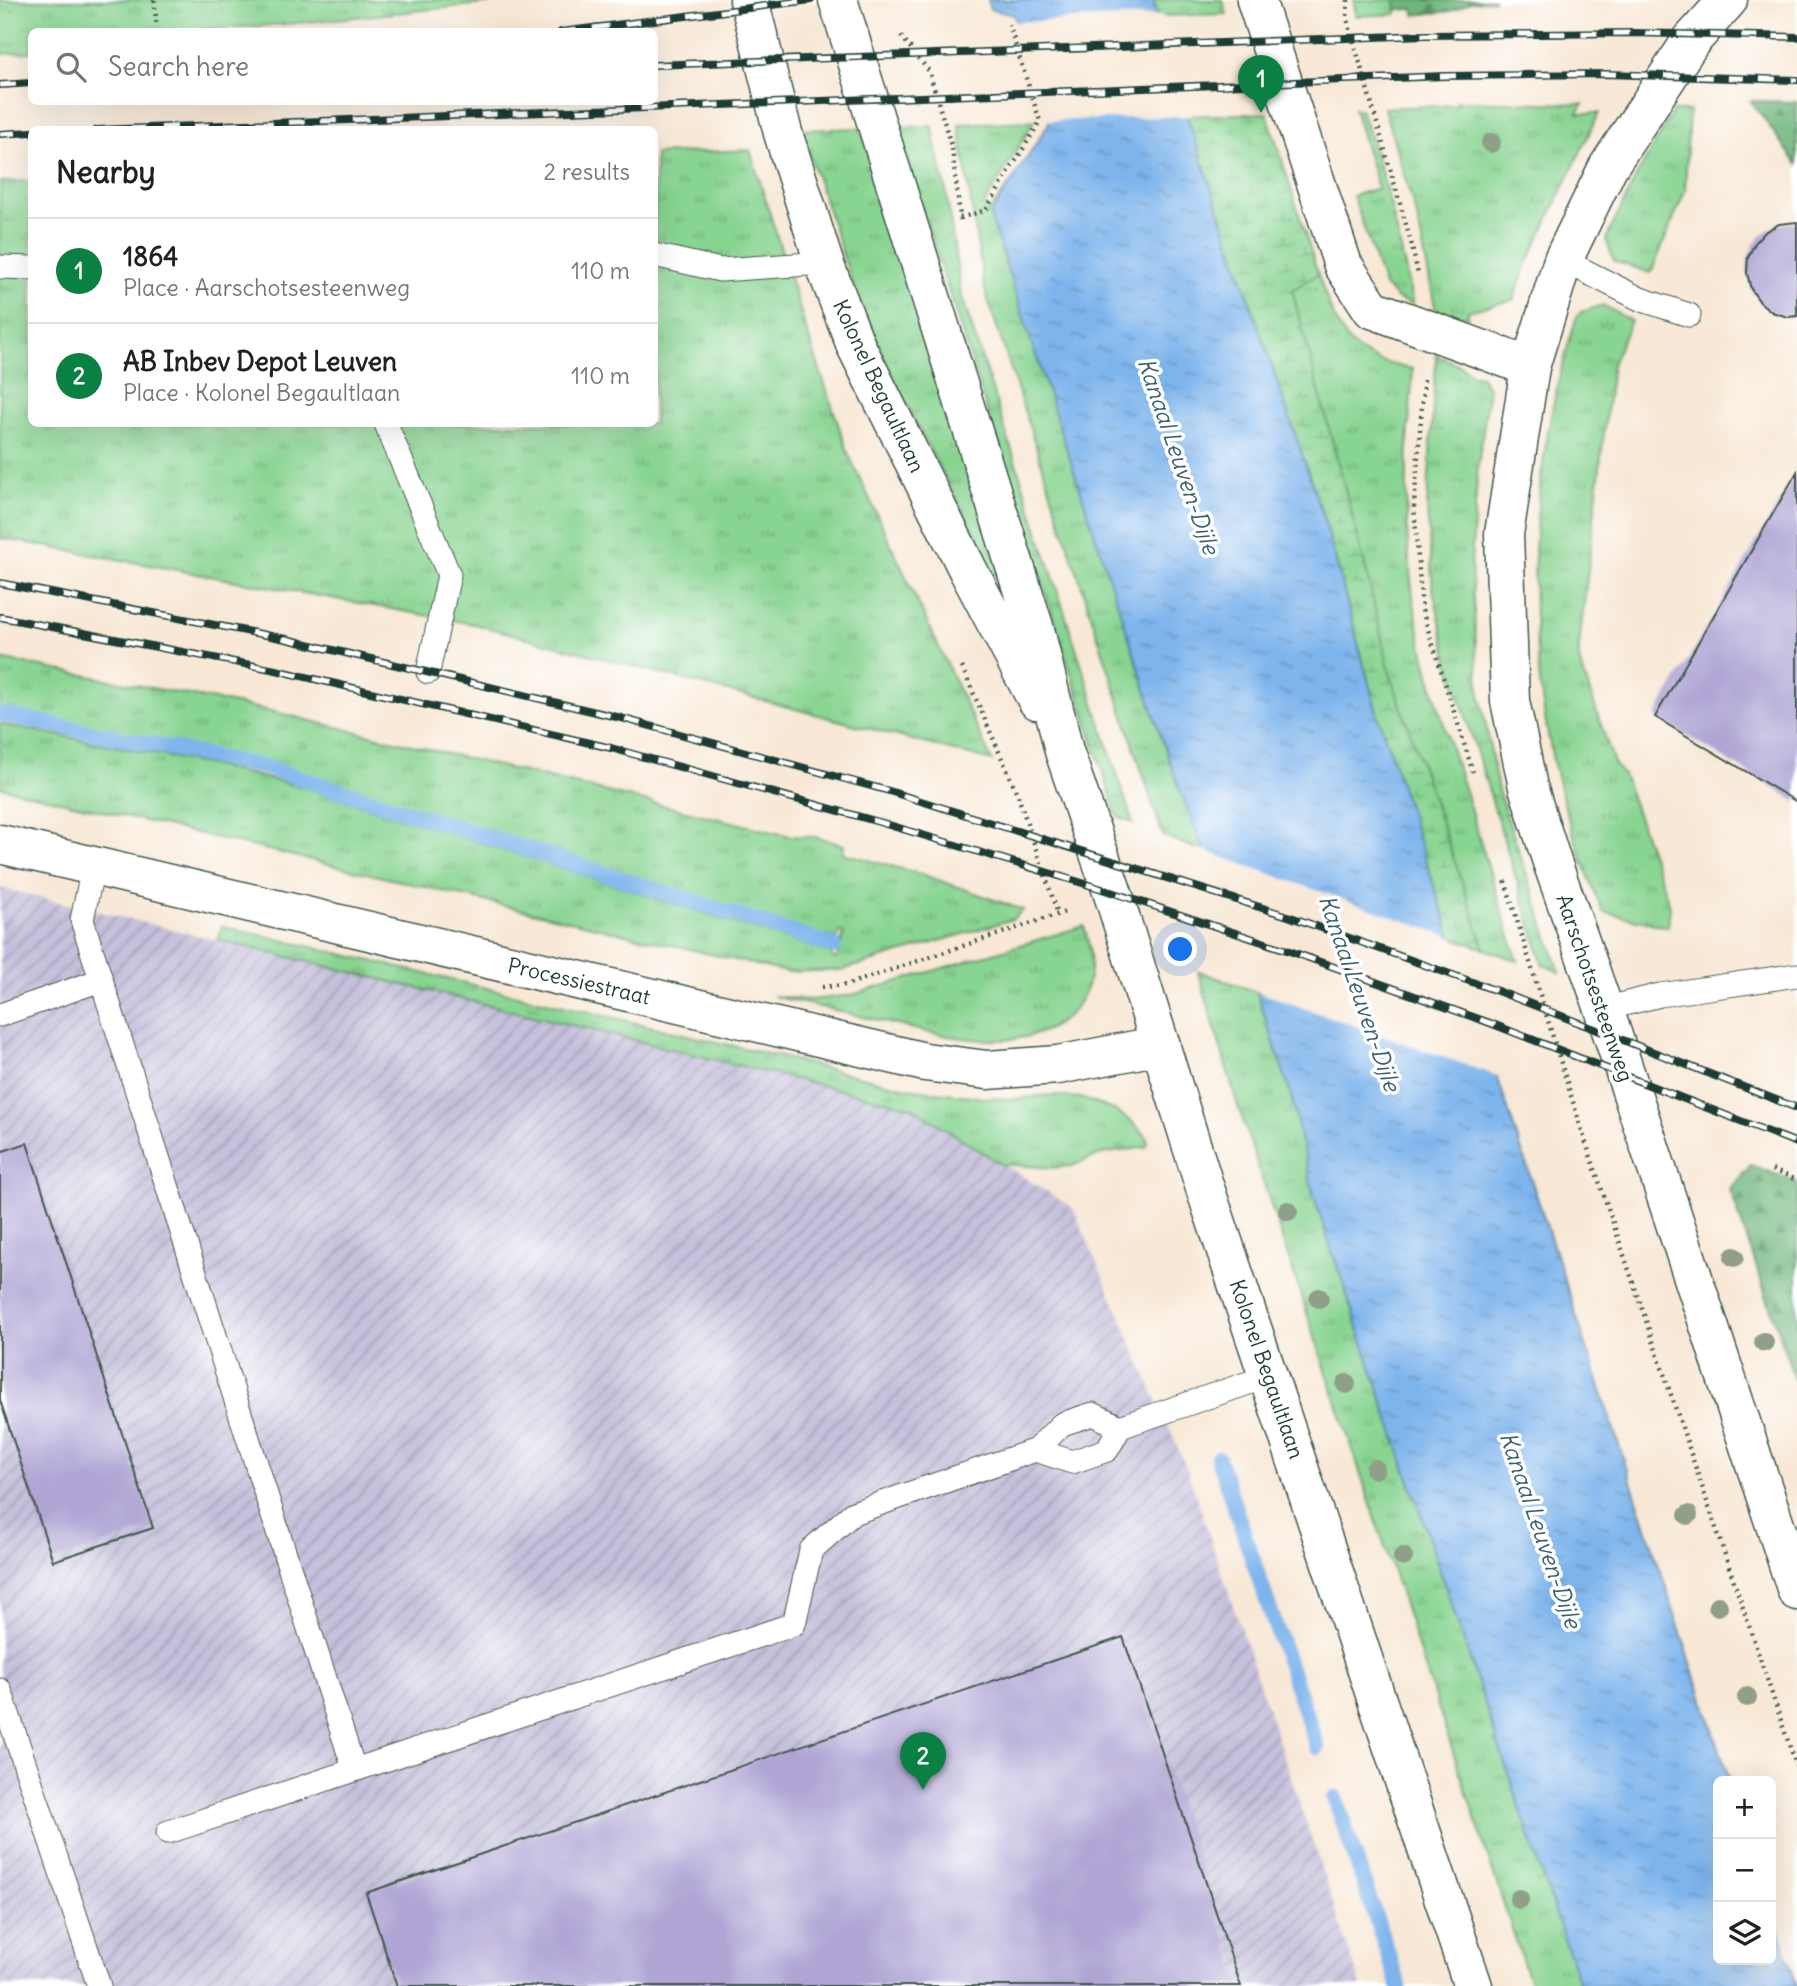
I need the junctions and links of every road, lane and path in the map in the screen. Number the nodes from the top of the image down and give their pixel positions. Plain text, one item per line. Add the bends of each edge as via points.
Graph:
1 (154, 0) edge
2 (749, 0) edge
3 (838, 0) edge
4 (1256, 0) edge
5 (1348, 0) edge
6 (1728, 0) edge
7 (1008, 22) dead end
8 (157, 27) dead end
9 (960, 218) dead end
10 (658, 255) edge
11 (1563, 260) junction
12 (824, 264) junction
13 (0, 267) edge
14 (28, 268) edge
15 (1419, 280) dead end
16 (1689, 315) dead end
17 (1530, 367) junction
18 (387, 427) edge
19 (428, 672) dead end
20 (1064, 751) junction
21 (0, 844) edge
22 (93, 867) junction
23 (1115, 900) junction
24 (1797, 975) edge
25 (101, 980) junction
26 (811, 988) dead end
27 (1604, 1009) junction
28 (0, 1015) edge
29 (1161, 1045) junction
30 (1772, 1170) dead end
31 (1797, 1180) edge
32 (1269, 1376) junction
33 (1120, 1427) junction
34 (1036, 1450) junction
35 (1797, 1591) edge
36 (0, 1690) edge
37 (354, 1769) junction
38 (168, 1832) dead end
39 (99, 1986) edge
40 (1474, 1986) edge

1 - 8 path
2 - 12 street, Kolonel Begaultlaan via 783,133
3 - 20 street, Kolonel Begaultlaan via 1035,630
4 - 17 street via 1343,265 1373,309
5 - 15 path via 1347,18
6 - 11 street, Aarschotsesteenweg via 1691,41 1608,167
7 - 9 path via 1040,121 986,210
10 - 12 lane via 720,270
11 - 16 lane via 1640,299
11 - 17 street, Aarschotsesteenweg
12 - 20 street, Kolonel Begaultlaan via 856,346
13 - 14 lane
17 - 27 street, Aarschotsesteenweg via 1504,534 1510,701 1528,787
18 - 19 lane via 449,575
20 - 23 street, Kolonel Begaultlaan
21 - 22 street, Processiestraat
22 - 25 lane via 82,920
22 - 29 street, Processiestraat via 925,1062 987,1070 1046,1066
23 - 26 path via 1058,914 846,985
23 - 29 street, Kolonel Begaultlaan
24 - 27 lane via 1660,995
25 - 28 lane
25 - 37 lane
27 - 35 street, Aarschotsesteenweg
29 - 32 street, Kolonel Begaultlaan
30 - 31 path
32 - 33 lane
32 - 40 street, Kolonel Begaultlaan
33 - 34 lane via 1093,1414 1062,1424
33 - 34 lane via 1107,1450 1072,1462
34 - 37 lane via 853,1513 811,1550 794,1624
36 - 39 lane
37 - 38 lane

